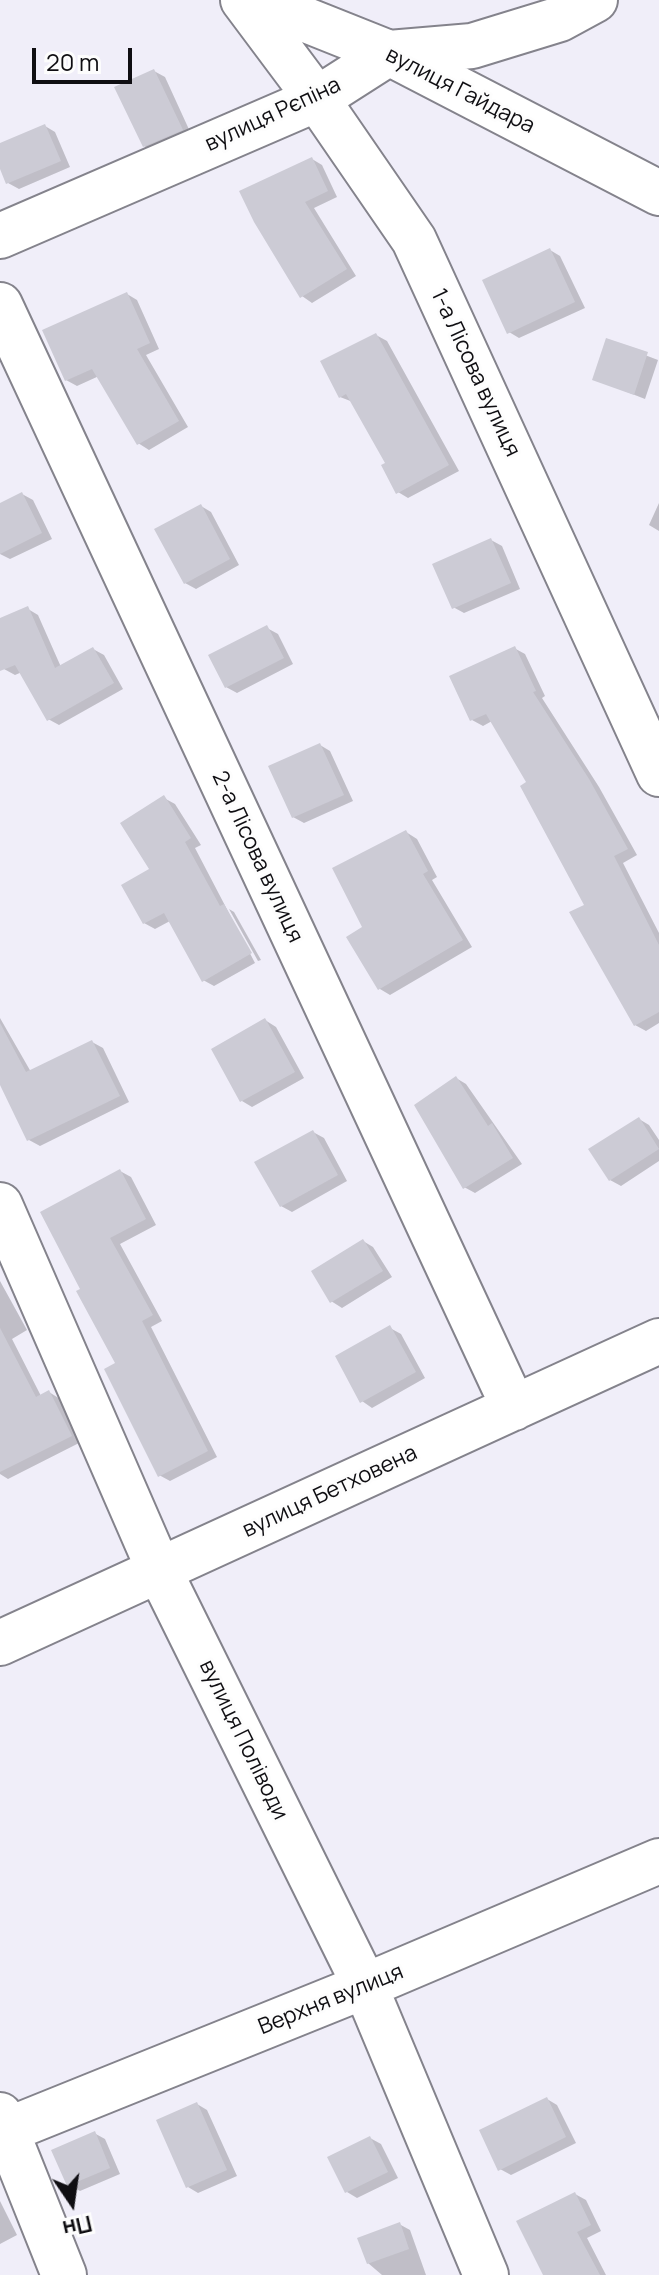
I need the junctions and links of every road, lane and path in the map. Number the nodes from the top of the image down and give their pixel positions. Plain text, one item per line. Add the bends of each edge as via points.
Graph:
1 (243, 0) edge
2 (256, 0) edge
3 (595, 0) edge
4 (389, 53) junction
5 (317, 99) junction
6 (659, 193) edge
7 (0, 236) edge
8 (0, 305) edge
9 (659, 774) edge
10 (0, 1205) edge
11 (659, 1341) edge
12 (514, 1408) junction
13 (159, 1570) junction
14 (0, 1643) edge
15 (659, 1861) edge
16 (365, 1986) junction
17 (2, 2126) edge
18 (64, 2275) edge
19 (486, 2275) edge

1 - 5 street, 1-а Лісова вулиця
2 - 4 street, вулиця Гайдара
3 - 4 street, вулиця Рєпіна via 560,19 472,46
4 - 5 street, вулиця Рєпіна
4 - 6 street, вулиця Гайдара
5 - 7 street, вулиця Рєпіна
5 - 9 street, 1-а Лісова вулиця via 414,240
8 - 12 street, 2-а Лісова вулиця
10 - 13 street, вулиця Поліводи
11 - 12 street, вулиця Бетховена
12 - 13 street, вулиця Бетховена
13 - 14 street, вулиця Бетховена
13 - 16 street, вулиця Поліводи
15 - 16 street, Верхня вулиця
16 - 17 street, Верхня вулиця
16 - 19 street, вулиця Поліводи
17 - 18 street

